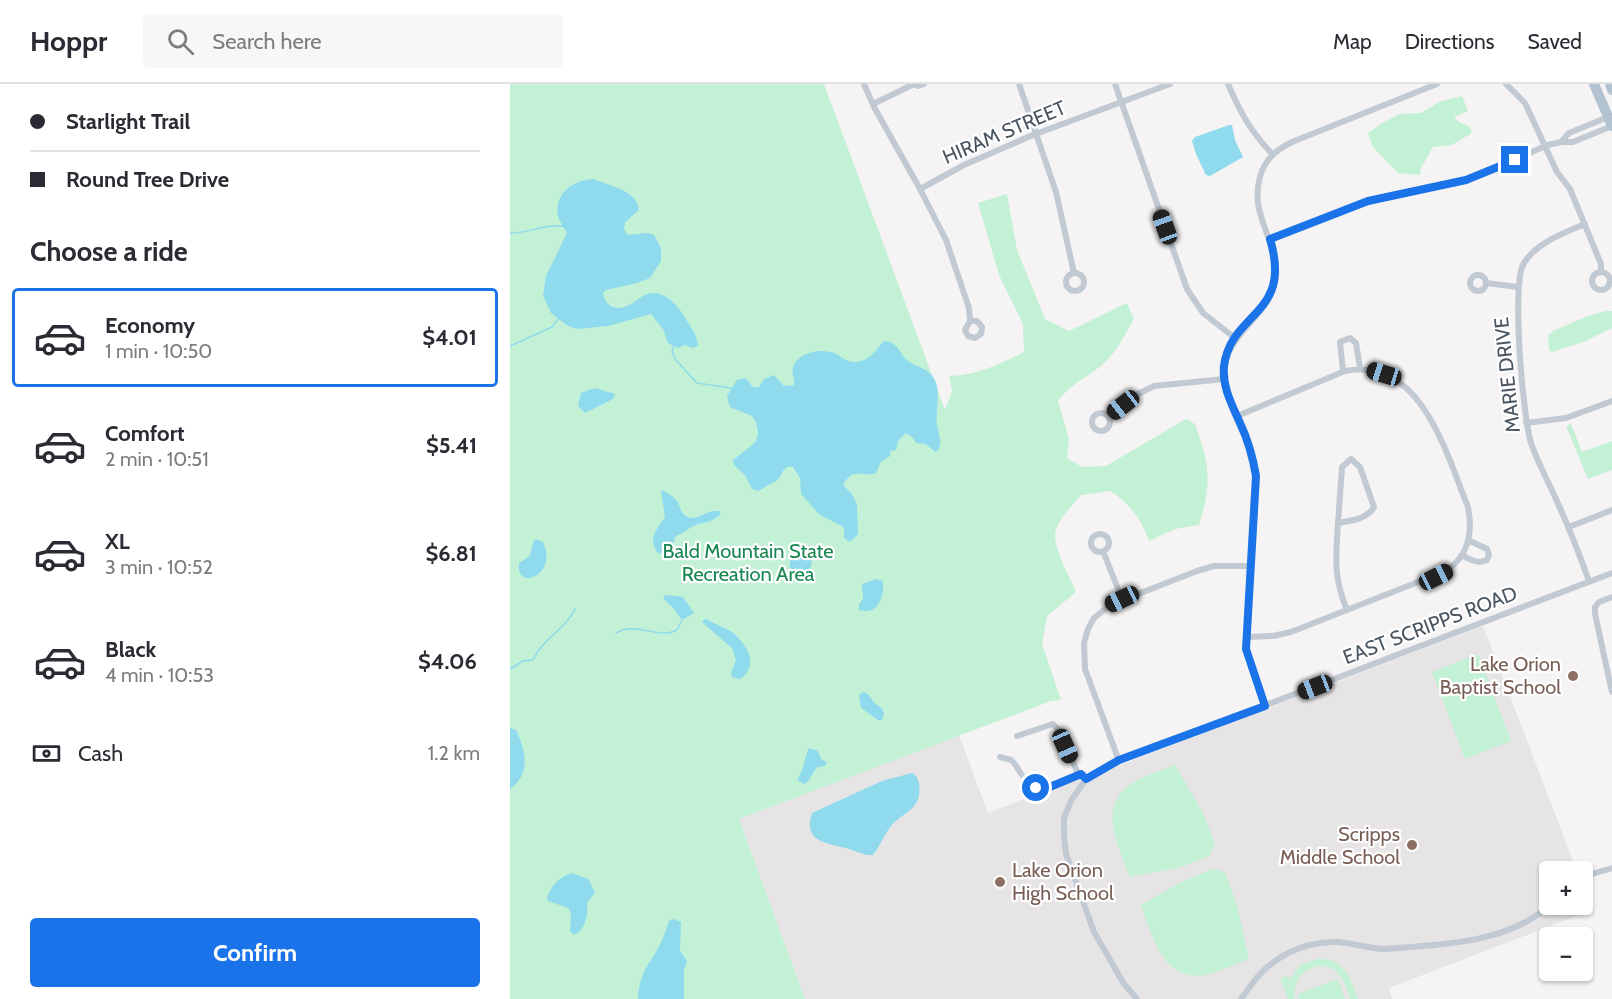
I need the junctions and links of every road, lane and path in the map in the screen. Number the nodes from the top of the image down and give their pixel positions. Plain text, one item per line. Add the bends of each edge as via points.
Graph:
1 (864, 84) edge
2 (914, 84) edge
3 (924, 84) edge
4 (1020, 84) edge
5 (1115, 84) edge
6 (1170, 84) edge
7 (1228, 84) edge
8 (1437, 84) edge
9 (1506, 84) edge
10 (1594, 84) edge
11 (1610, 84) edge
12 (1612, 90) edge
13 (1121, 102) junction
14 (873, 104) junction
15 (1611, 123) edge
16 (1037, 133) junction
17 (1545, 147) junction
18 (1272, 154) junction
19 (920, 189) junction
20 (1584, 224) junction
21 (1270, 239) junction
22 (1601, 271) dead end
23 (1074, 273) dead end
24 (1486, 283) dead end
25 (1518, 287) junction
26 (970, 321) dead end
27 (1235, 338) junction
28 (1360, 368) junction
29 (1343, 371) junction
30 (1224, 379) junction
31 (1612, 400) edge
32 (1108, 416) dead end
33 (1237, 416) junction
34 (1527, 423) junction
35 (1612, 510) edge
36 (1338, 523) junction
37 (1569, 527) junction
38 (1470, 541) junction
39 (1103, 551) dead end
40 (1463, 556) junction
41 (1250, 566) junction
42 (1612, 573) edge
43 (1589, 581) junction
44 (1612, 597) edge
45 (1122, 599) junction
46 (1347, 610) junction
47 (1246, 637) junction
48 (1612, 692) edge
49 (1265, 706) junction
50 (1017, 736) dead end
51 (1000, 758) dead end
52 (1119, 760) junction
53 (1083, 777) junction
54 (1612, 868) edge
55 (1593, 874) edge
56 (1539, 914) edge
57 (1137, 999) edge
58 (1241, 999) edge

1 - 14 street
2 - 3 street
2 - 14 street
4 - 16 street
5 - 13 street
6 - 13 street, HIRAM STREET
7 - 18 street via 1246,123
8 - 18 street via 1292,142
9 - 17 street via 1525,103
10 - 15 main road
11 - 12 main road
13 - 16 street, HIRAM STREET
13 - 27 street via 1187,290 1203,313
14 - 19 street
15 - 17 street via 1569,134 1561,142
16 - 19 street, HIRAM STREET
16 - 23 street via 1056,192
17 - 20 street via 1570,189
17 - 21 street via 1466,180 1368,201
18 - 21 street via 1261,172 1257,195 1258,210
19 - 26 street via 946,240
20 - 22 street
20 - 25 street, MARIE DRIVE via 1532,252 1519,273
21 - 27 street via 1275,256 1275,283 1269,298
24 - 25 street
25 - 34 street, MARIE DRIVE
27 - 30 street via 1227,356
28 - 29 street
28 - 29 street via 1356,343 1350,338 1340,342
28 - 38 street via 1397,382 1426,410 1468,507
29 - 33 street
30 - 32 street via 1154,386
30 - 33 street
31 - 34 street via 1566,418
33 - 41 street via 1252,453 1256,476
34 - 37 street, MARIE DRIVE via 1531,444
35 - 37 street
36 - 36 street via 1370,514 1374,507 1360,467 1351,459 1342,467
36 - 46 street via 1336,574
37 - 43 street, MARIE DRIVE
38 - 40 street
38 - 40 street via 1487,549 1487,560 1481,563
39 - 45 street
40 - 46 street via 1436,577
41 - 45 street via 1214,566
41 - 47 street
42 - 43 street, EAST SCRIPPS ROAD
43 - 49 street, EAST SCRIPPS ROAD
44 - 48 street via 1599,602 1594,614
45 - 52 street via 1094,618 1084,643 1083,658
46 - 47 street via 1284,634
47 - 49 street via 1248,660
49 - 52 street, EAST SCRIPPS ROAD
50 - 53 street via 1053,724
51 - 53 street via 1011,760 1036,788 1045,789
52 - 53 street, EAST SCRIPPS ROAD
53 - 57 street, EAST SCRIPPS ROAD via 1064,818 1066,854 1094,932
54 - 55 street
56 - 58 street via 1495,934 1468,940 1387,949 1336,942 1300,948 1275,961

